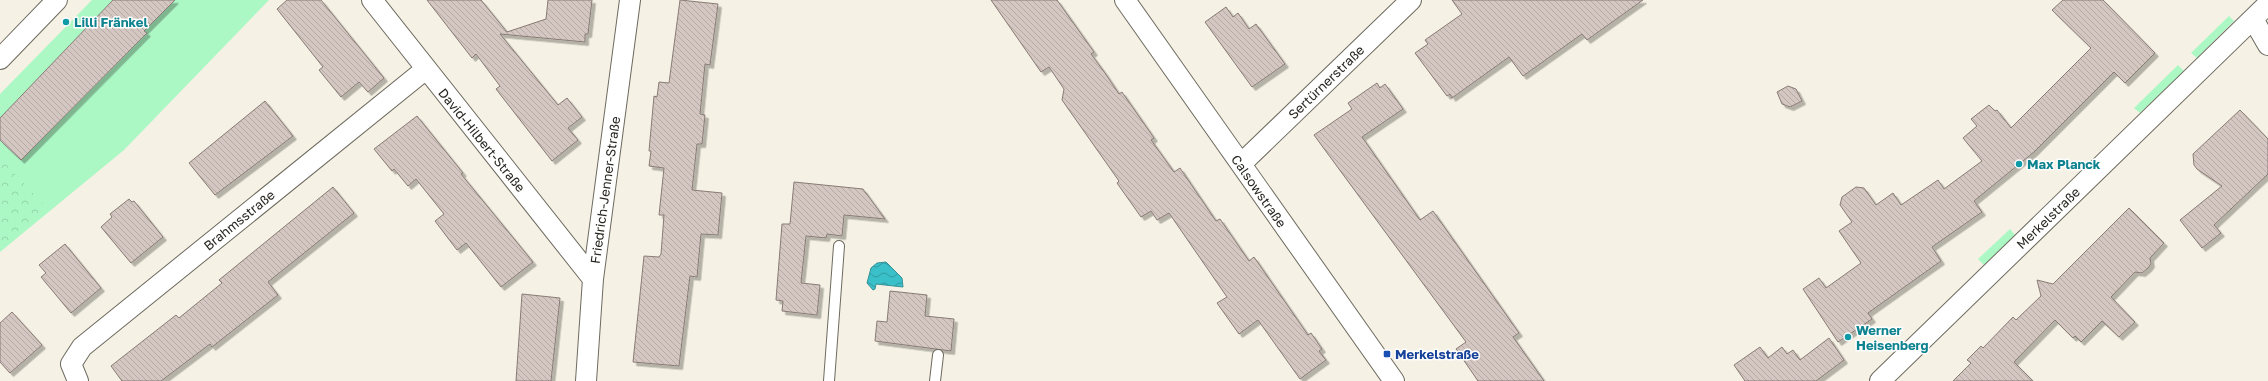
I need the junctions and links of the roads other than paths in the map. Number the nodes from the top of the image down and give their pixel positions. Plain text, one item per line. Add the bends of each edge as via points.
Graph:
1 (57, 0) edge
2 (372, 0) edge
3 (630, 0) edge
4 (1125, 0) edge
5 (1411, 0) edge
6 (2268, 4) edge
7 (2253, 20) junction
8 (2268, 45) edge
9 (0, 59) edge
10 (426, 69) junction
11 (1241, 164) junction
12 (839, 246) dead end
13 (593, 279) junction
14 (938, 355) dead end
15 (78, 381) edge
16 (586, 381) edge
17 (829, 381) edge
18 (935, 381) edge
19 (1394, 381) edge
20 (1880, 381) edge

1 - 9 street
2 - 10 street, David-Hilbert-Straße
3 - 13 street, Friedrich-Jenner-Straße
4 - 11 street, Calsowstraße
5 - 11 street, Sertürnerstraße
6 - 7 street, Merkelstraße
7 - 8 street
7 - 20 street, Merkelstraße
10 - 13 street, David-Hilbert-Straße
10 - 15 street, Brahmsstraße via 82,347 71,364
11 - 19 street, Calsowstraße
12 - 17 lane
13 - 16 street, Friedrich-Jenner-Straße
14 - 18 lane

